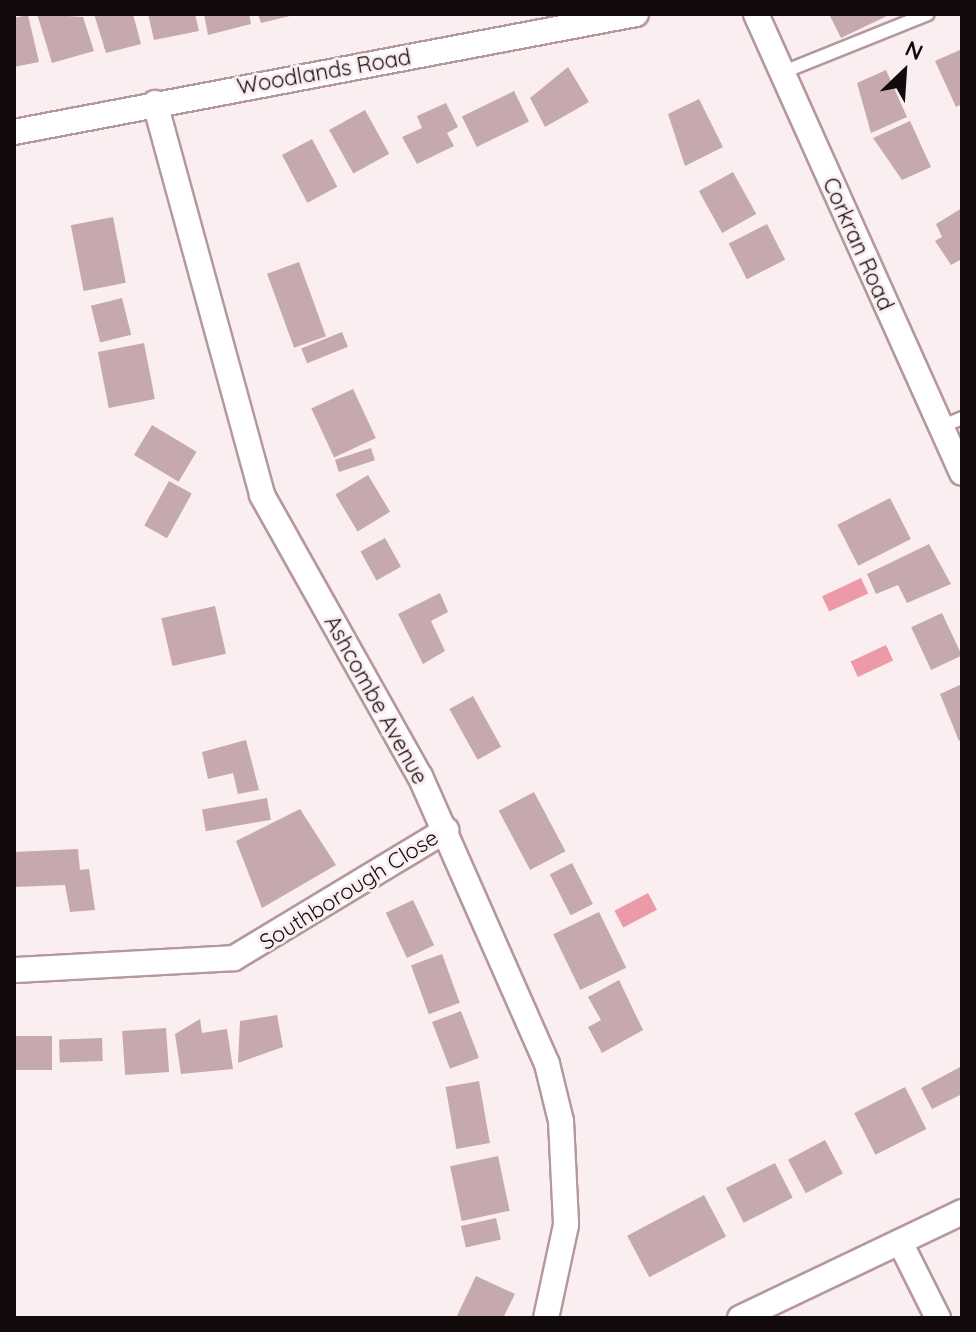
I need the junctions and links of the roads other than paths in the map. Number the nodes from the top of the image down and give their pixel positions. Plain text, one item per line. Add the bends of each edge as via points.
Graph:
1 (636, 14) edge
2 (756, 14) edge
3 (928, 14) edge
4 (781, 73) junction
5 (155, 103) junction
6 (14, 132) edge
7 (952, 423) edge
8 (962, 473) edge
9 (446, 830) junction
10 (14, 970) edge
11 (961, 1214) edge
12 (900, 1242) junction
13 (554, 1312) edge
14 (740, 1318) edge
15 (938, 1318) edge

1 - 5 street, Woodlands Road
2 - 4 street, Corkran Road
3 - 4 lane
4 - 7 street, Corkran Road
5 - 6 street, Woodlands Road
5 - 9 street, Ashcombe Avenue via 262,495
7 - 8 street, Corkran Road
9 - 10 street, Southborough Close via 234,958
9 - 13 street, Ashcombe Avenue via 520,995 561,1121 566,1225
11 - 12 street
12 - 14 street
12 - 15 street

